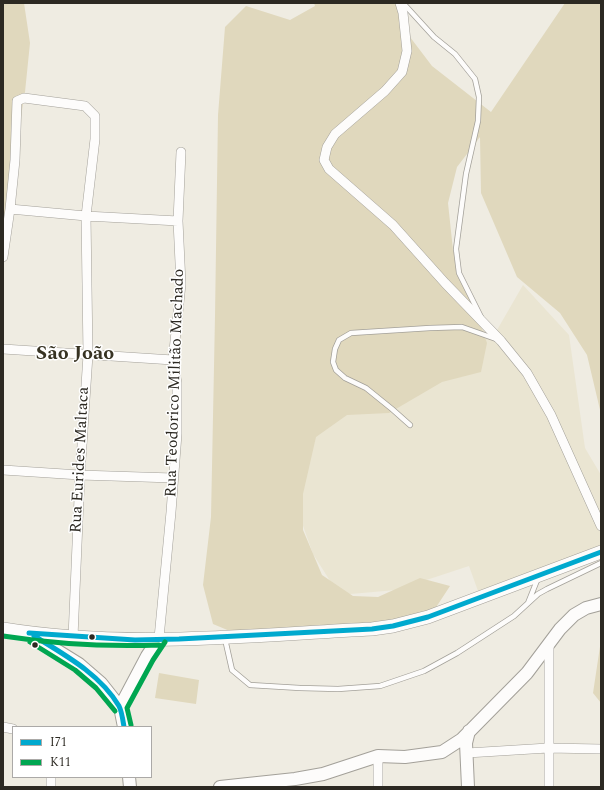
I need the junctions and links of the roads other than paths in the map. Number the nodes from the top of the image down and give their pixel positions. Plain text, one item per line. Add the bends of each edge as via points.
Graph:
1 (402, 3) edge
2 (181, 152) dead end
3 (10, 210) junction
4 (86, 216) junction
5 (178, 221) junction
6 (3, 257) edge
7 (485, 323) junction
8 (501, 341) junction
9 (3, 349) edge
10 (88, 355) junction
11 (173, 360) junction
12 (410, 426) dead end
13 (3, 470) edge
14 (80, 475) junction
15 (173, 478) junction
16 (601, 526) edge
17 (601, 552) edge
18 (601, 563) edge
19 (539, 574) junction
20 (601, 604) edge
21 (528, 605) junction
22 (3, 629) edge
23 (29, 633) junction
24 (224, 636) junction
25 (73, 637) junction
26 (159, 638) junction
27 (549, 645) junction
28 (120, 707) junction
29 (124, 726) edge
30 (472, 728) junction
31 (455, 745) junction
32 (548, 748) junction
33 (601, 748) edge
34 (468, 753) junction
35 (378, 756) junction
36 (295, 783) edge
37 (220, 787) edge
38 (378, 787) edge
39 (468, 787) edge
40 (549, 787) edge

1 - 7 lane via 434,37 455,54 475,79 479,97 478,121 466,174 456,249 459,273
1 - 7 street via 407,51 402,72 385,91 335,134 327,147 324,160 329,169 394,225 445,283
2 - 5 street, Rua Teodorico Militão Machado
3 - 4 street
3 - 4 street, Rua Eurides Maltaca via 17,104 18,100 24,98 80,104 89,108 95,116 95,139
3 - 6 street
4 - 5 street
4 - 10 street, Rua Eurides Maltaca
5 - 11 street, Rua Teodorico Militão Machado via 181,284
7 - 8 street
8 - 12 lane via 462,327 351,333 339,340 333,362 336,370 345,378 366,388
8 - 16 street via 527,373 551,415
9 - 10 street
10 - 11 street
10 - 14 street, Rua Eurides Maltaca
11 - 15 street, Rua Teodorico Militão Machado via 177,390
13 - 14 street
14 - 15 street
14 - 25 street, Rua Eurides Maltaca
15 - 26 street, Rua Teodorico Militão Machado
17 - 19 main road
18 - 21 lane via 538,594
19 - 21 lane
19 - 24 main road via 428,617 394,626
20 - 27 street via 574,615
21 - 24 lane via 457,653 424,671 380,686 338,689 250,685 232,670
22 - 23 main road
23 - 25 main road
23 - 28 street via 79,664 101,683
24 - 26 main road
25 - 26 main road via 135,640
26 - 28 street
27 - 30 street via 527,673
27 - 32 street
28 - 29 street
30 - 31 street
30 - 34 street via 466,743
31 - 34 street via 462,745
31 - 35 street via 442,752 405,757
32 - 33 street
32 - 34 street
32 - 40 street
34 - 39 street
35 - 36 street
35 - 38 street
36 - 37 street

